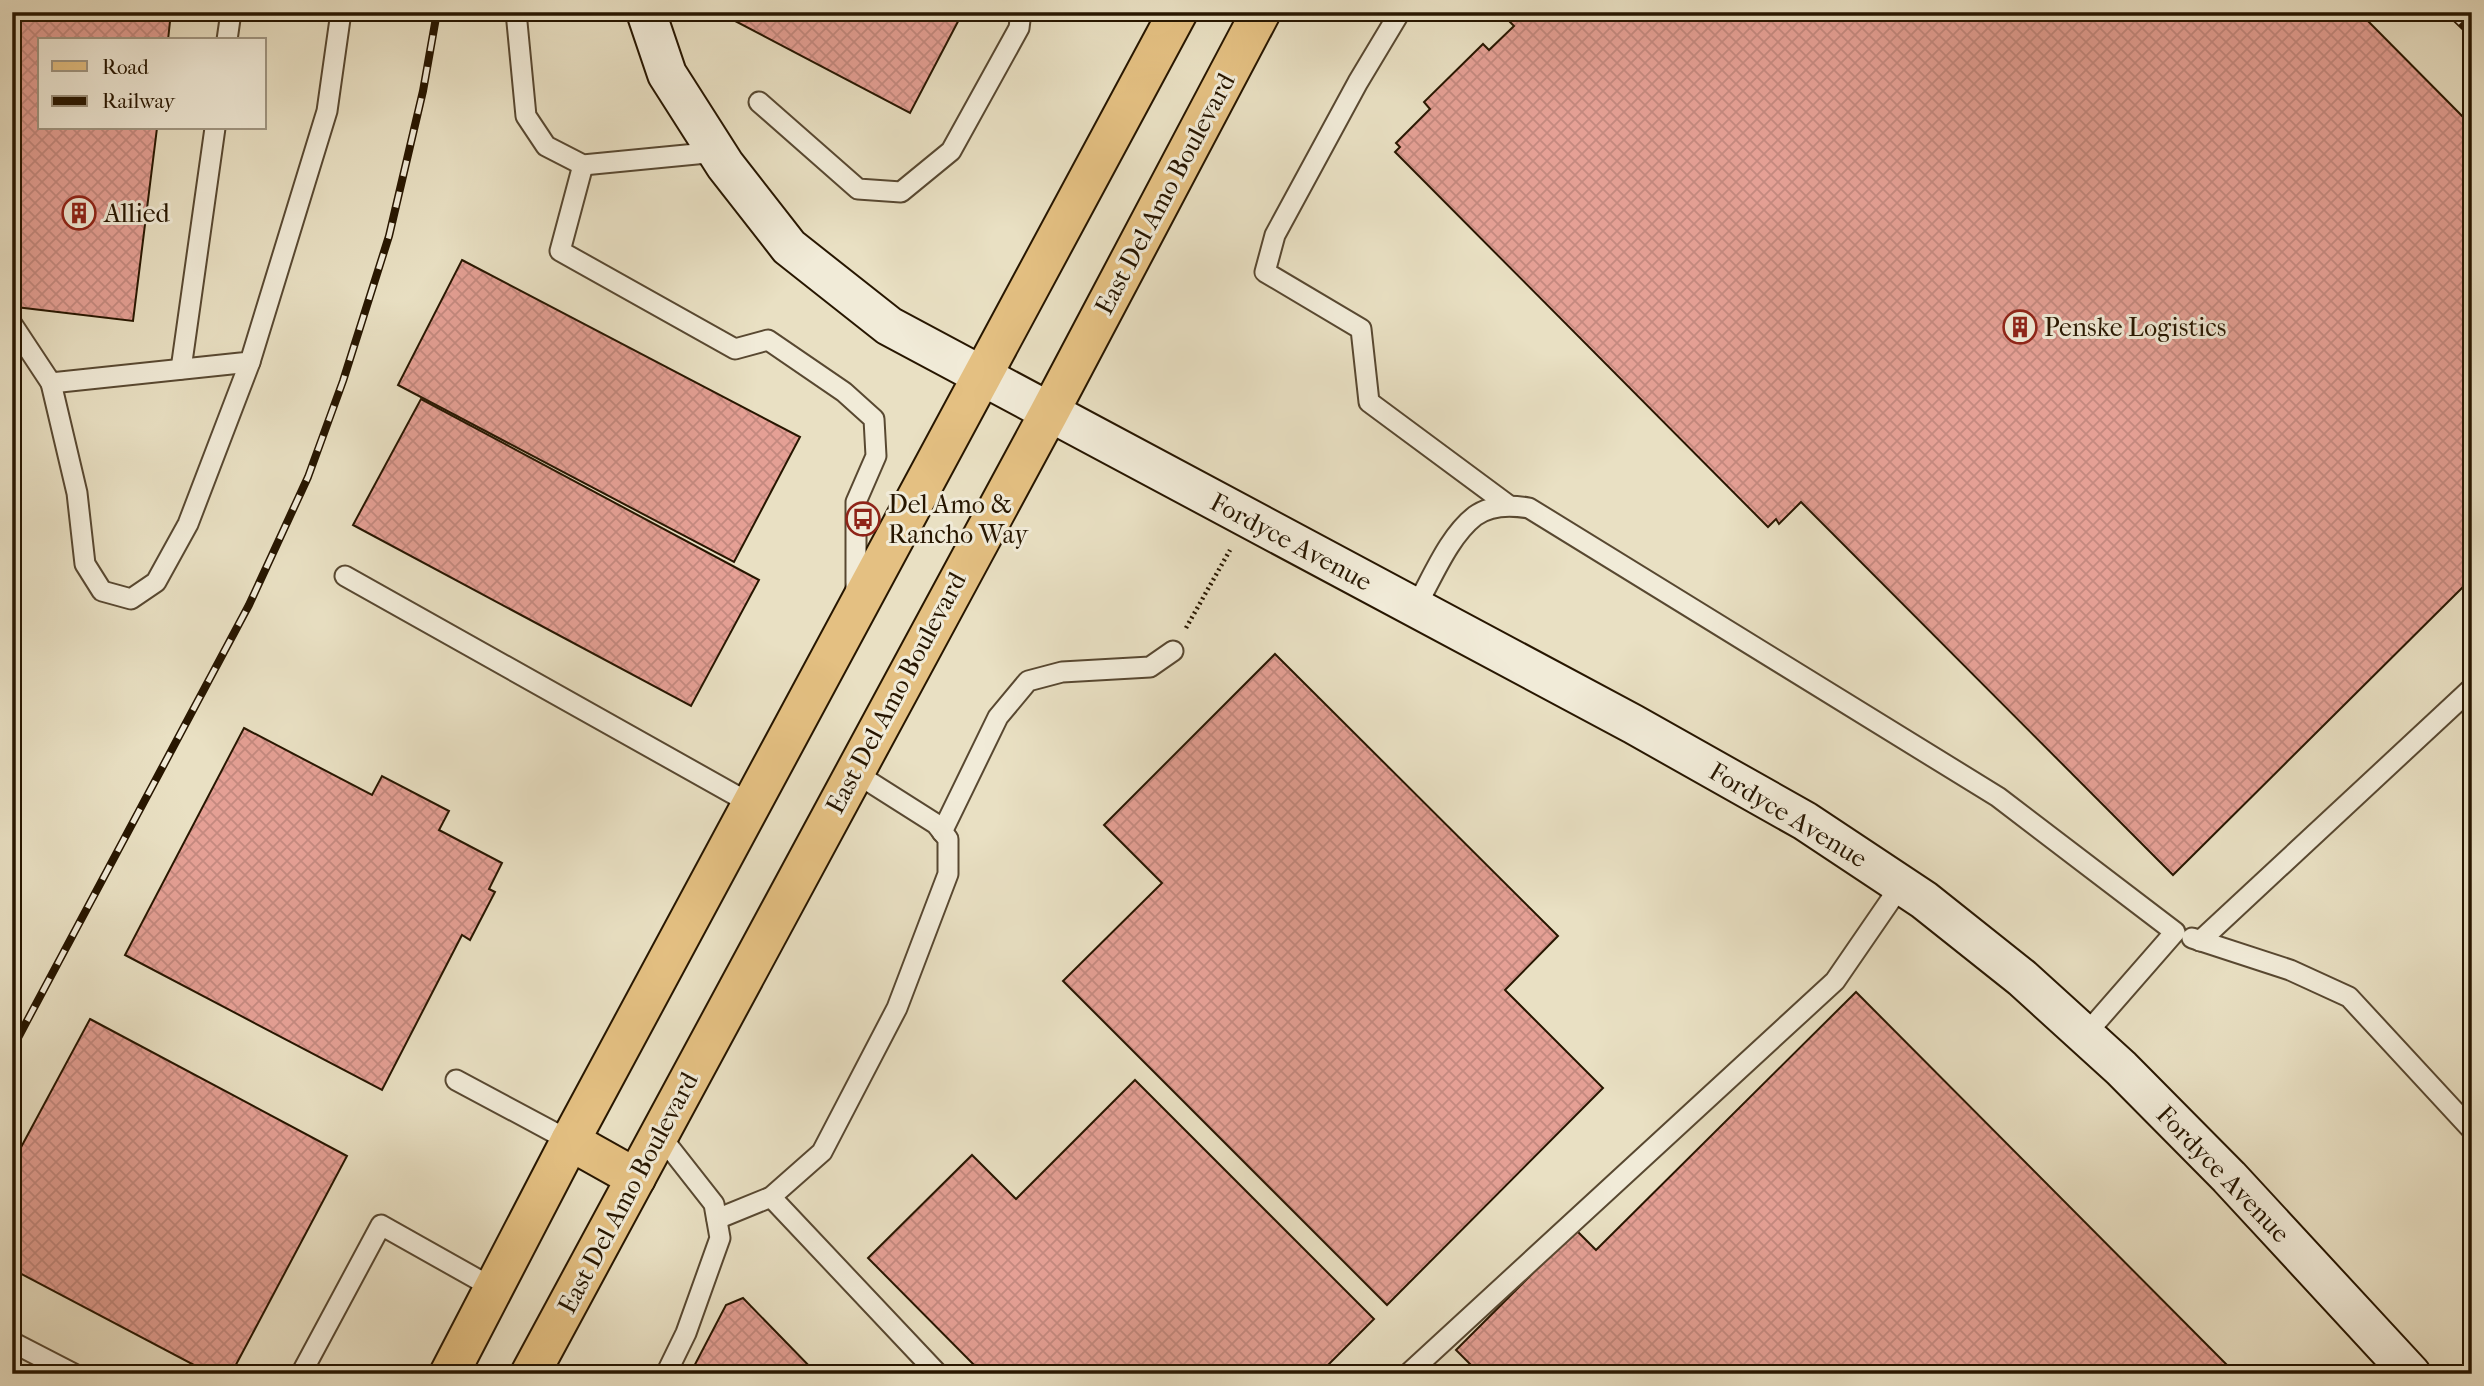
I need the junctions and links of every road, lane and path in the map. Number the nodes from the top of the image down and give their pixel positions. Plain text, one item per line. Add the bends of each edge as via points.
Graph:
1 (231, 12) edge
2 (341, 12) edge
3 (516, 12) edge
4 (646, 12) edge
5 (1021, 12) edge
6 (1178, 12) edge
7 (1261, 12) edge
8 (1400, 12) edge
9 (227, 38) edge
10 (760, 102) dead end
11 (215, 130) edge
12 (717, 152) junction
13 (583, 165) junction
14 (12, 324) edge
15 (250, 362) junction
16 (181, 369) junction
17 (983, 377) junction
18 (51, 383) junction
19 (1049, 413) junction
20 (1508, 505) junction
21 (1248, 519) junction
22 (345, 576) dead end
23 (1415, 608) junction
24 (856, 613) junction
25 (1173, 651) joint
26 (2472, 688) edge
27 (854, 772) junction
28 (753, 805) junction
29 (942, 832) junction
30 (1901, 885) junction
31 (2175, 932) junction
32 (2200, 941) junction
33 (2085, 1035) junction
34 (456, 1080) dead end
35 (2472, 1130) edge
36 (659, 1134) junction
37 (570, 1140) junction
38 (636, 1178) junction
39 (771, 1198) junction
40 (717, 1219) junction
41 (493, 1289) junction
42 (12, 1342) edge
43 (74, 1374) edge
44 (301, 1374) edge
45 (449, 1374) edge
46 (530, 1374) edge
47 (666, 1374) edge
48 (938, 1374) edge
49 (1408, 1374) edge
50 (2411, 1374) edge

1 - 9 lane
2 - 15 lane via 327,111
3 - 13 lane via 526,116 546,146
4 - 12 street, Fordyce Avenue via 667,74
5 - 10 lane via 1019,29 951,151 901,192 858,189
6 - 17 main road
7 - 19 main road, East Del Amo Boulevard
8 - 20 lane via 1275,235 1265,272 1362,329 1369,402
11 - 16 lane
12 - 13 lane
12 - 17 street, Fordyce Avenue via 789,247 889,326
13 - 24 lane via 560,251 735,349 768,340 844,392 874,419 876,456 856,502
14 - 18 lane
15 - 16 lane
15 - 18 lane via 188,524 156,582 131,599 102,591 85,564 77,493
16 - 18 lane
17 - 19 street, Fordyce Avenue
17 - 24 main road
19 - 21 street, Fordyce Avenue
19 - 27 main road, East Del Amo Boulevard
20 - 23 lane via 1476,515 1452,544
20 - 31 lane via 1547,517 1998,797
21 - 23 street, Fordyce Avenue
21 - 25 path
22 - 28 lane
23 - 30 street, Fordyce Avenue via 1793,815
24 - 28 main road
25 - 29 lane via 1150,667 1062,672 1028,681 998,717
26 - 32 lane
27 - 29 lane
27 - 36 main road, East Del Amo Boulevard
28 - 37 main road
29 - 39 lane via 948,839 948,874 897,1008 822,1153
30 - 33 street, Fordyce Avenue via 2022,978
30 - 49 lane via 1835,981
31 - 32 lane
31 - 33 lane
32 - 35 lane via 2290,970 2349,997
33 - 50 street, Fordyce Avenue via 2229,1177
34 - 37 lane
36 - 38 main road, East Del Amo Boulevard
36 - 40 lane via 715,1204
37 - 38 main road
37 - 41 main road
38 - 46 main road, East Del Amo Boulevard
39 - 40 lane
39 - 48 lane
40 - 47 lane via 720,1238
41 - 44 lane via 381,1225
41 - 45 main road
42 - 43 lane

